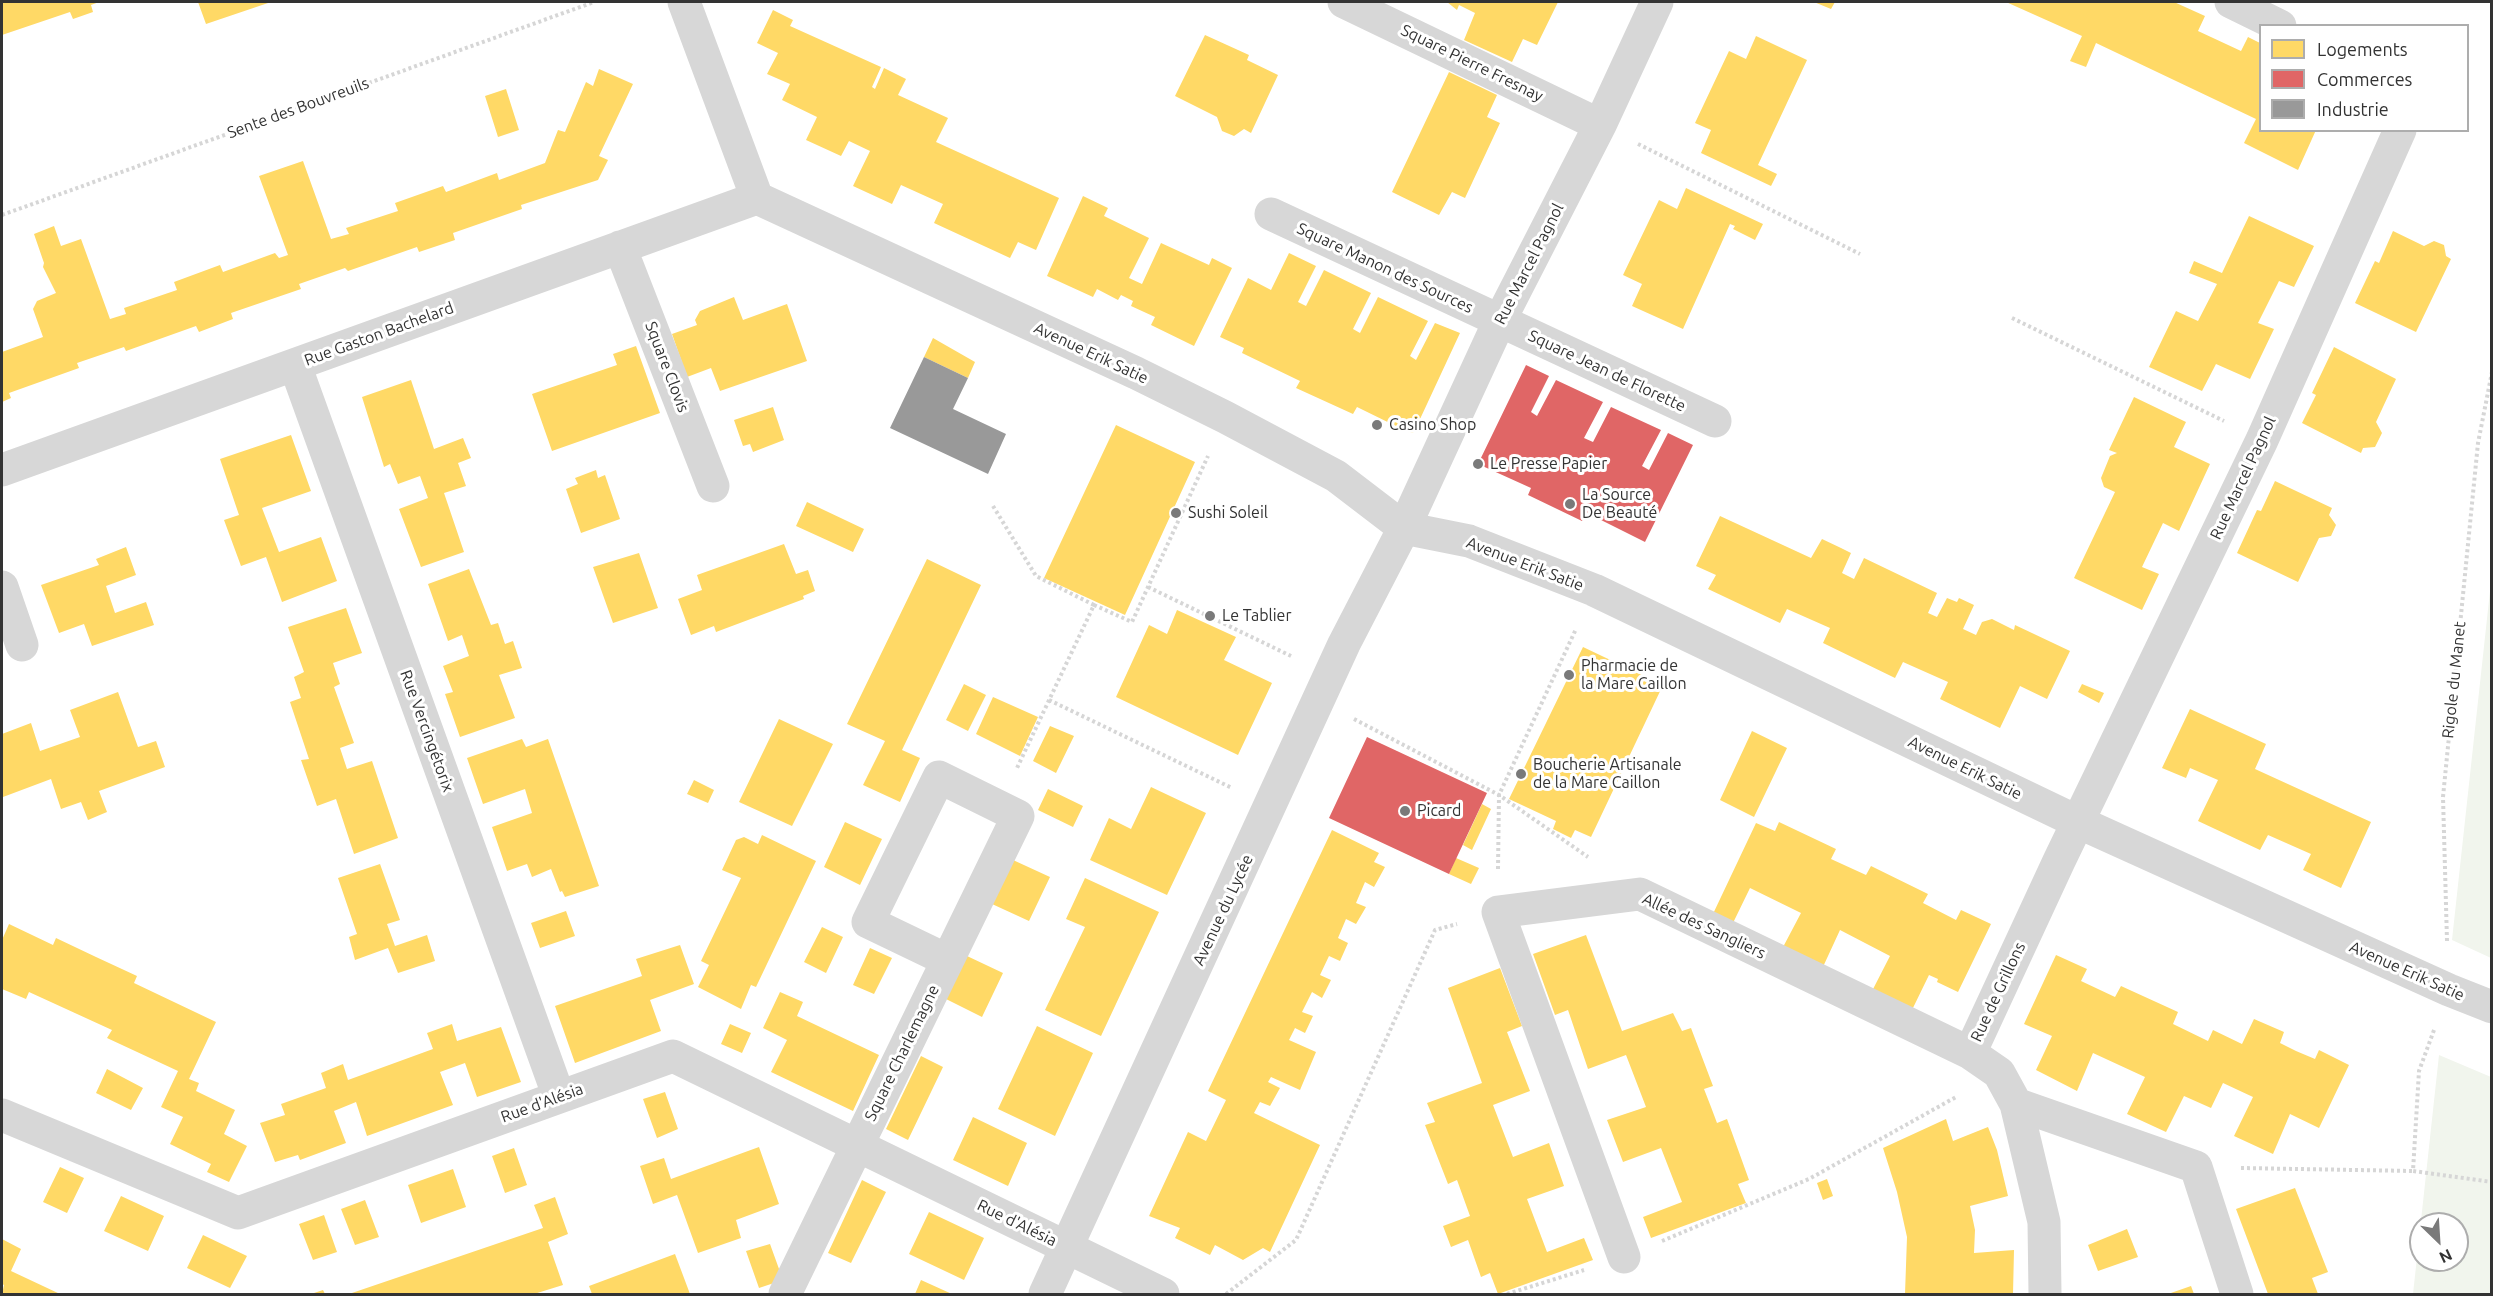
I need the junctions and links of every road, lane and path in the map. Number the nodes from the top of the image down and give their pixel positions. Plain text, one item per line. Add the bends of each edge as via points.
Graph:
1 (594, 2) edge
2 (684, 2) edge
3 (1344, 2) edge
4 (1657, 2) edge
5 (2231, 2) edge
6 (2276, 24) edge
7 (1600, 125) junction
8 (2399, 132) edge
9 (757, 198) junction
10 (1271, 214) dead end
11 (2, 215) edge
12 (620, 247) junction
13 (1860, 254) dead end
14 (2012, 318) dead end
15 (1499, 322) junction
16 (295, 364) junction
17 (2492, 372) edge
18 (1225, 417) junction
19 (1715, 421) dead end
20 (2262, 440) junction
21 (2, 470) edge
22 (713, 486) dead end
23 (993, 506) dead end
24 (1404, 528) junction
25 (2, 587) edge
26 (1148, 587) junction
27 (1594, 590) junction
28 (1094, 604) junction
29 (22, 645) dead end
30 (1325, 688) junction
31 (1049, 700) junction
32 (1499, 795) junction
33 (998, 806) junction
34 (1271, 806) junction
35 (2078, 822) junction
36 (1640, 894) junction
37 (1498, 912) junction
38 (947, 960) junction
39 (2449, 990) junction
40 (2492, 1007) edge
41 (1970, 1053) junction
42 (1999, 1073) junction
43 (559, 1097) junction
44 (2016, 1104) junction
45 (2, 1115) edge
46 (857, 1145) junction
47 (2196, 1167) junction
48 (2413, 1171) junction
49 (2492, 1182) edge
50 (1068, 1248) junction
51 (1624, 1257) junction
52 (785, 1294) edge
53 (1046, 1294) edge
54 (1163, 1294) edge
55 (1226, 1294) edge
56 (1508, 1294) edge
57 (2045, 1294) edge
58 (2237, 1294) edge

1 - 11 path, Sente des Bouvreuils
2 - 9 street
3 - 7 street, Square Pierre Fresnay
4 - 7 street, Rue Marcel Pagnol
5 - 6 street
7 - 13 path
7 - 15 street, Rue Marcel Pagnol
8 - 20 street, Rue Marcel Pagnol
9 - 12 street, Rue Gaston Bachelard
9 - 18 street, Avenue Erik Satie
10 - 15 street, Square Manon des Sources
12 - 16 street, Rue Gaston Bachelard
12 - 22 street, Square Clovis
14 - 20 path
15 - 19 street, Square Jean de Florette
15 - 24 street, Rue Marcel Pagnol
16 - 21 street, Rue Gaston Bachelard
16 - 43 street, Rue Vercingétorix
17 - 39 path, Rigole du Manet via 2478,443 2443,797
18 - 24 street, Avenue Erik Satie via 1336,476
18 - 26 path
20 - 35 street, Rue Marcel Pagnol
23 - 28 path via 1036,576
24 - 27 street, Avenue Erik Satie via 1469,541
24 - 30 street, Avenue du Lycée
25 - 29 street
26 - 28 path via 1132,622
26 - 30 path
27 - 32 path
27 - 35 street, Avenue Erik Satie
28 - 31 path
30 - 32 path
30 - 34 street, Avenue du Lycée
31 - 33 path
31 - 34 path
32 - 36 path
32 - 37 path
33 - 38 street, Square Charlemagne via 1018,816
33 - 38 street, Square Charlemagne via 939,777 868,922
34 - 50 street, Avenue du Lycée
35 - 39 street, Avenue Erik Satie
35 - 41 street, Rue de Grillons
36 - 37 street, Allée des Sangliers
36 - 41 street, Allée des Sangliers
37 - 51 street
37 - 55 path via 1435,930 1296,1240
38 - 46 street, Square Charlemagne
39 - 40 street, Avenue Erik Satie
39 - 48 path via 2419,1071
41 - 42 street, Rue de Grillons
42 - 44 street, Rue de Grillons
42 - 51 path via 1809,1179
43 - 45 street, Rue d'Alésia via 237,1213
43 - 46 street, Rue d'Alésia via 673,1056
44 - 47 street
44 - 57 street, Rue de Grillons via 2044,1222
46 - 50 street, Rue d'Alésia
46 - 52 street, Square Charlemagne
47 - 48 path
47 - 58 street
48 - 49 path
50 - 53 street, Avenue du Lycée
50 - 54 street
51 - 56 path

